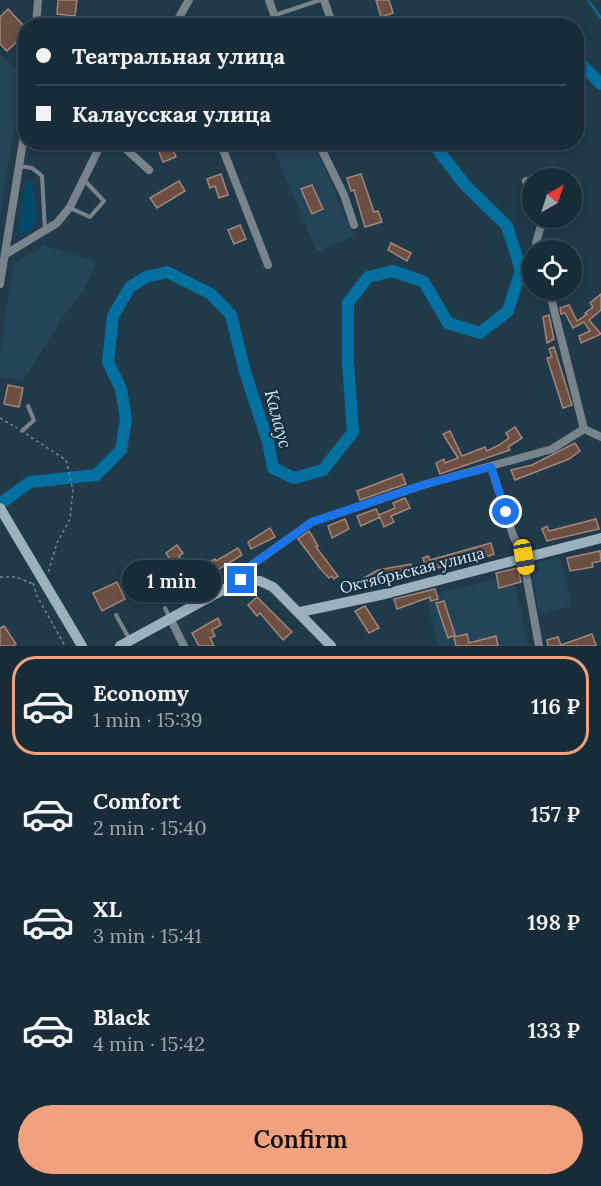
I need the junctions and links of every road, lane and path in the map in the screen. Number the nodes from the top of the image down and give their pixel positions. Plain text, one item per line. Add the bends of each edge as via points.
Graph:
1 (38, 0) edge
2 (189, 0) edge
3 (269, 0) edge
4 (322, 0) edge
5 (274, 15) junction
6 (37, 18) edge
7 (179, 18) edge
8 (275, 18) edge
9 (330, 18) edge
10 (22, 150) edge
11 (98, 150) edge
12 (127, 150) edge
13 (223, 150) edge
14 (322, 150) edge
15 (20, 166) junction
16 (149, 170) dead end
17 (82, 178) junction
18 (70, 207) junction
19 (354, 225) dead end
20 (45, 231) junction
21 (3, 254) edge
22 (268, 265) dead end
23 (0, 284) edge
24 (552, 300) edge
25 (28, 406) dead end
26 (0, 418) edge
27 (584, 429) junction
28 (22, 431) junction
29 (601, 437) edge
30 (491, 467) junction
31 (0, 508) edge
32 (15, 535) junction
33 (601, 538) edge
34 (524, 557) junction
35 (0, 577) edge
36 (33, 579) dead end
37 (46, 580) junction
38 (241, 580) junction
39 (34, 584) junction
40 (300, 612) junction
41 (168, 613) junction
42 (116, 615) dead end
43 (125, 643) edge
44 (65, 646) edge
45 (84, 646) edge
46 (184, 646) edge
47 (331, 646) edge
48 (539, 646) edge

1 - 6 street
2 - 7 street
3 - 5 street
4 - 5 lane
4 - 9 street
5 - 8 street
10 - 15 street
11 - 17 street
12 - 16 street
13 - 22 street
14 - 19 street
15 - 20 lane via 32,168 42,176
15 - 21 street
17 - 18 street
17 - 18 lane via 104,201 90,217
18 - 20 street
20 - 21 street
21 - 23 street
24 - 27 street
25 - 28 lane via 34,420
26 - 28 path
27 - 29 street
27 - 30 street via 552,449
28 - 37 path via 66,460 73,490 70,519 57,543
30 - 34 street
30 - 38 street via 312,522 253,564
31 - 32 main road
32 - 37 main road
32 - 45 main road
33 - 34 main road, Октябрьская улица
34 - 40 main road, Октябрьская улица
34 - 48 street
35 - 39 path via 16,577
36 - 39 path
37 - 45 main road
38 - 40 main road via 266,584
38 - 41 main road
39 - 44 path
40 - 47 main road
41 - 43 main road
41 - 46 street
42 - 43 lane

